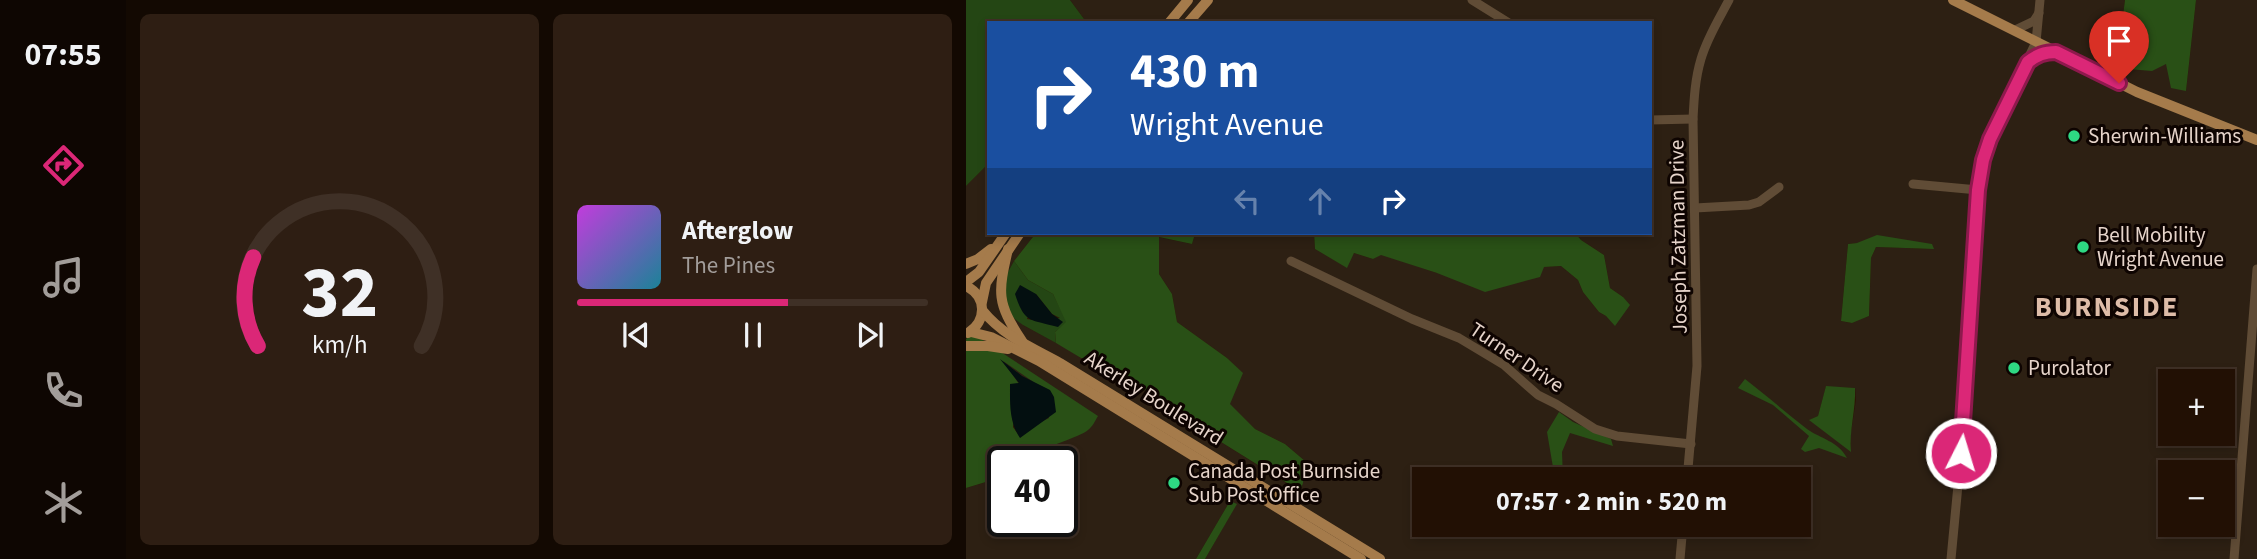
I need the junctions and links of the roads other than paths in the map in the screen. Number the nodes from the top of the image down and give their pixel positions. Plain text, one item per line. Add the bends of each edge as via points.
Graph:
1 (1188, 0) edge
2 (1208, 0) edge
3 (1472, 0) edge
4 (1729, 0) edge
5 (1954, 0) edge
6 (2040, 0) edge
7 (2040, 11) junction
8 (1171, 21) edge
9 (1190, 21) edge
10 (1506, 21) edge
11 (2015, 30) junction
12 (2036, 42) junction
13 (2056, 52) junction
14 (2028, 62) junction
15 (1693, 119) junction
16 (1652, 120) edge
17 (2257, 140) edge
18 (1913, 184) dead end
19 (1779, 187) dead end
20 (1978, 190) junction
21 (1695, 208) junction
22 (1004, 242) edge
23 (1291, 261) dead end
24 (966, 264) edge
25 (2257, 269) edge
26 (966, 284) edge
27 (982, 307) junction
28 (968, 333) edge
29 (966, 346) edge
30 (1022, 347) junction
31 (1691, 444) junction
32 (1688, 467) edge
33 (1682, 537) edge
34 (1361, 559) edge
35 (1380, 559) edge
36 (1680, 559) edge
37 (1951, 559) edge
38 (2234, 559) edge

1 - 8 main road
2 - 9 main road
3 - 10 street
4 - 15 street, Joseph Zatzman Drive via 1701,57
5 - 11 main road
6 - 7 street
7 - 11 street via 2034,20
7 - 12 street
11 - 12 main road
12 - 13 main road
12 - 14 street
13 - 14 street
13 - 17 main road via 2137,92
14 - 20 street via 1990,139
15 - 16 street
15 - 21 street, Joseph Zatzman Drive
18 - 20 street
19 - 21 street via 1749,205
20 - 37 street
21 - 31 street, Joseph Zatzman Drive via 1697,366
22 - 24 main road
22 - 26 main road
22 - 27 main road via 986,283
22 - 30 main road via 1002,305
23 - 31 street, Turner Drive via 1459,338 1595,429 1617,436
25 - 38 street
26 - 27 main road, Akerley Boulevard
27 - 28 main road via 981,320
27 - 30 main road, Akerley Boulevard
28 - 30 main road, Akerley Boulevard
29 - 30 main road
30 - 34 main road, Akerley Boulevard
30 - 35 main road, Akerley Boulevard via 1060,363
31 - 32 street, Joseph Zatzman Drive
33 - 36 street

